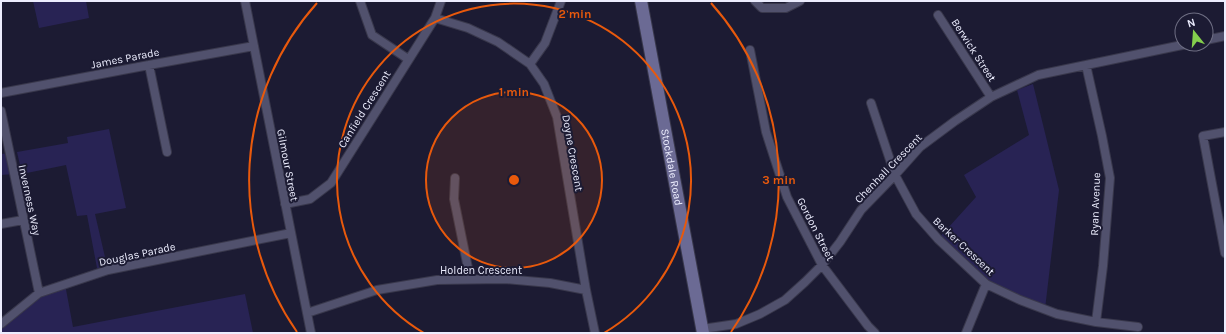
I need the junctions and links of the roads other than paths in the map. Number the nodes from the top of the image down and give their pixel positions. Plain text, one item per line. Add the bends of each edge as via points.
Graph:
1 (245, 1) edge
2 (360, 1) edge
3 (441, 1) edge
4 (561, 1) edge
5 (641, 1) edge
6 (755, 1) edge
7 (800, 1) edge
8 (938, 15) dead end
9 (435, 18) junction
10 (1225, 36) edge
11 (1214, 38) edge
12 (254, 46) junction
13 (1174, 47) edge
14 (750, 50) dead end
15 (408, 59) junction
16 (530, 64) junction
17 (149, 65) junction
18 (1086, 65) junction
19 (1, 93) edge
20 (991, 97) junction
21 (871, 103) dead end
22 (1, 111) edge
23 (1225, 132) edge
24 (167, 152) dead end
25 (895, 175) junction
26 (455, 178) dead end
27 (285, 204) junction
28 (23, 220) junction
29 (1, 224) edge
30 (291, 233) junction
31 (1225, 253) edge
32 (822, 265) junction
33 (470, 278) junction
34 (986, 284) junction
35 (586, 290) junction
36 (39, 293) junction
37 (307, 313) junction
38 (1096, 322) junction
39 (1, 324) edge
40 (1138, 327) dead end
41 (703, 331) edge
42 (311, 333) edge
43 (595, 333) edge
44 (875, 333) edge
45 (966, 333) edge

1 - 12 street, Gilmour Street
2 - 15 street via 372,35
3 - 9 street, Canfield Crescent
4 - 16 street via 545,43
5 - 41 street, Stockdale Road
6 - 7 street via 762,8 786,8
8 - 20 street, Berwick Street
9 - 15 street, Canfield Crescent
9 - 16 street, Doyne Crescent via 468,28 498,42
10 - 11 street
12 - 17 street, James Parade
12 - 27 street, Gilmour Street
13 - 18 street, Chenhall Crescent
14 - 32 street, Gordon Street via 766,132 787,197
15 - 27 street, Canfield Crescent via 331,183 310,199
16 - 35 street, Doyne Crescent via 544,84 557,117
17 - 19 street, James Parade
17 - 24 street
18 - 20 street, Chenhall Crescent via 1038,75
18 - 38 street, Ryan Avenue via 1110,178
20 - 25 street, Chenhall Crescent via 920,148
21 - 25 street, Barker Crescent
22 - 28 street, Inverness Way
23 - 31 street via 1203,136
25 - 32 street, Chenhall Crescent via 861,210
25 - 34 street, Barker Crescent via 916,214 938,239
26 - 33 street via 454,199
27 - 30 street, Gilmour Street
28 - 29 street
28 - 36 street, Inverness Way
30 - 36 street, Douglas Parade via 108,270
30 - 37 street, Gilmour Street
32 - 41 street, Chenhall Crescent via 785,300 760,314 736,324
32 - 44 street, Gordon Street
33 - 35 street, Holden Crescent via 550,283
33 - 37 street, Holden Crescent via 437,280 377,290
34 - 38 street, Barker Crescent via 1057,314
34 - 45 street
35 - 43 street, Doyne Crescent
36 - 39 street, Douglas Parade
37 - 42 street, Gilmour Street
38 - 40 street, Barker Crescent

